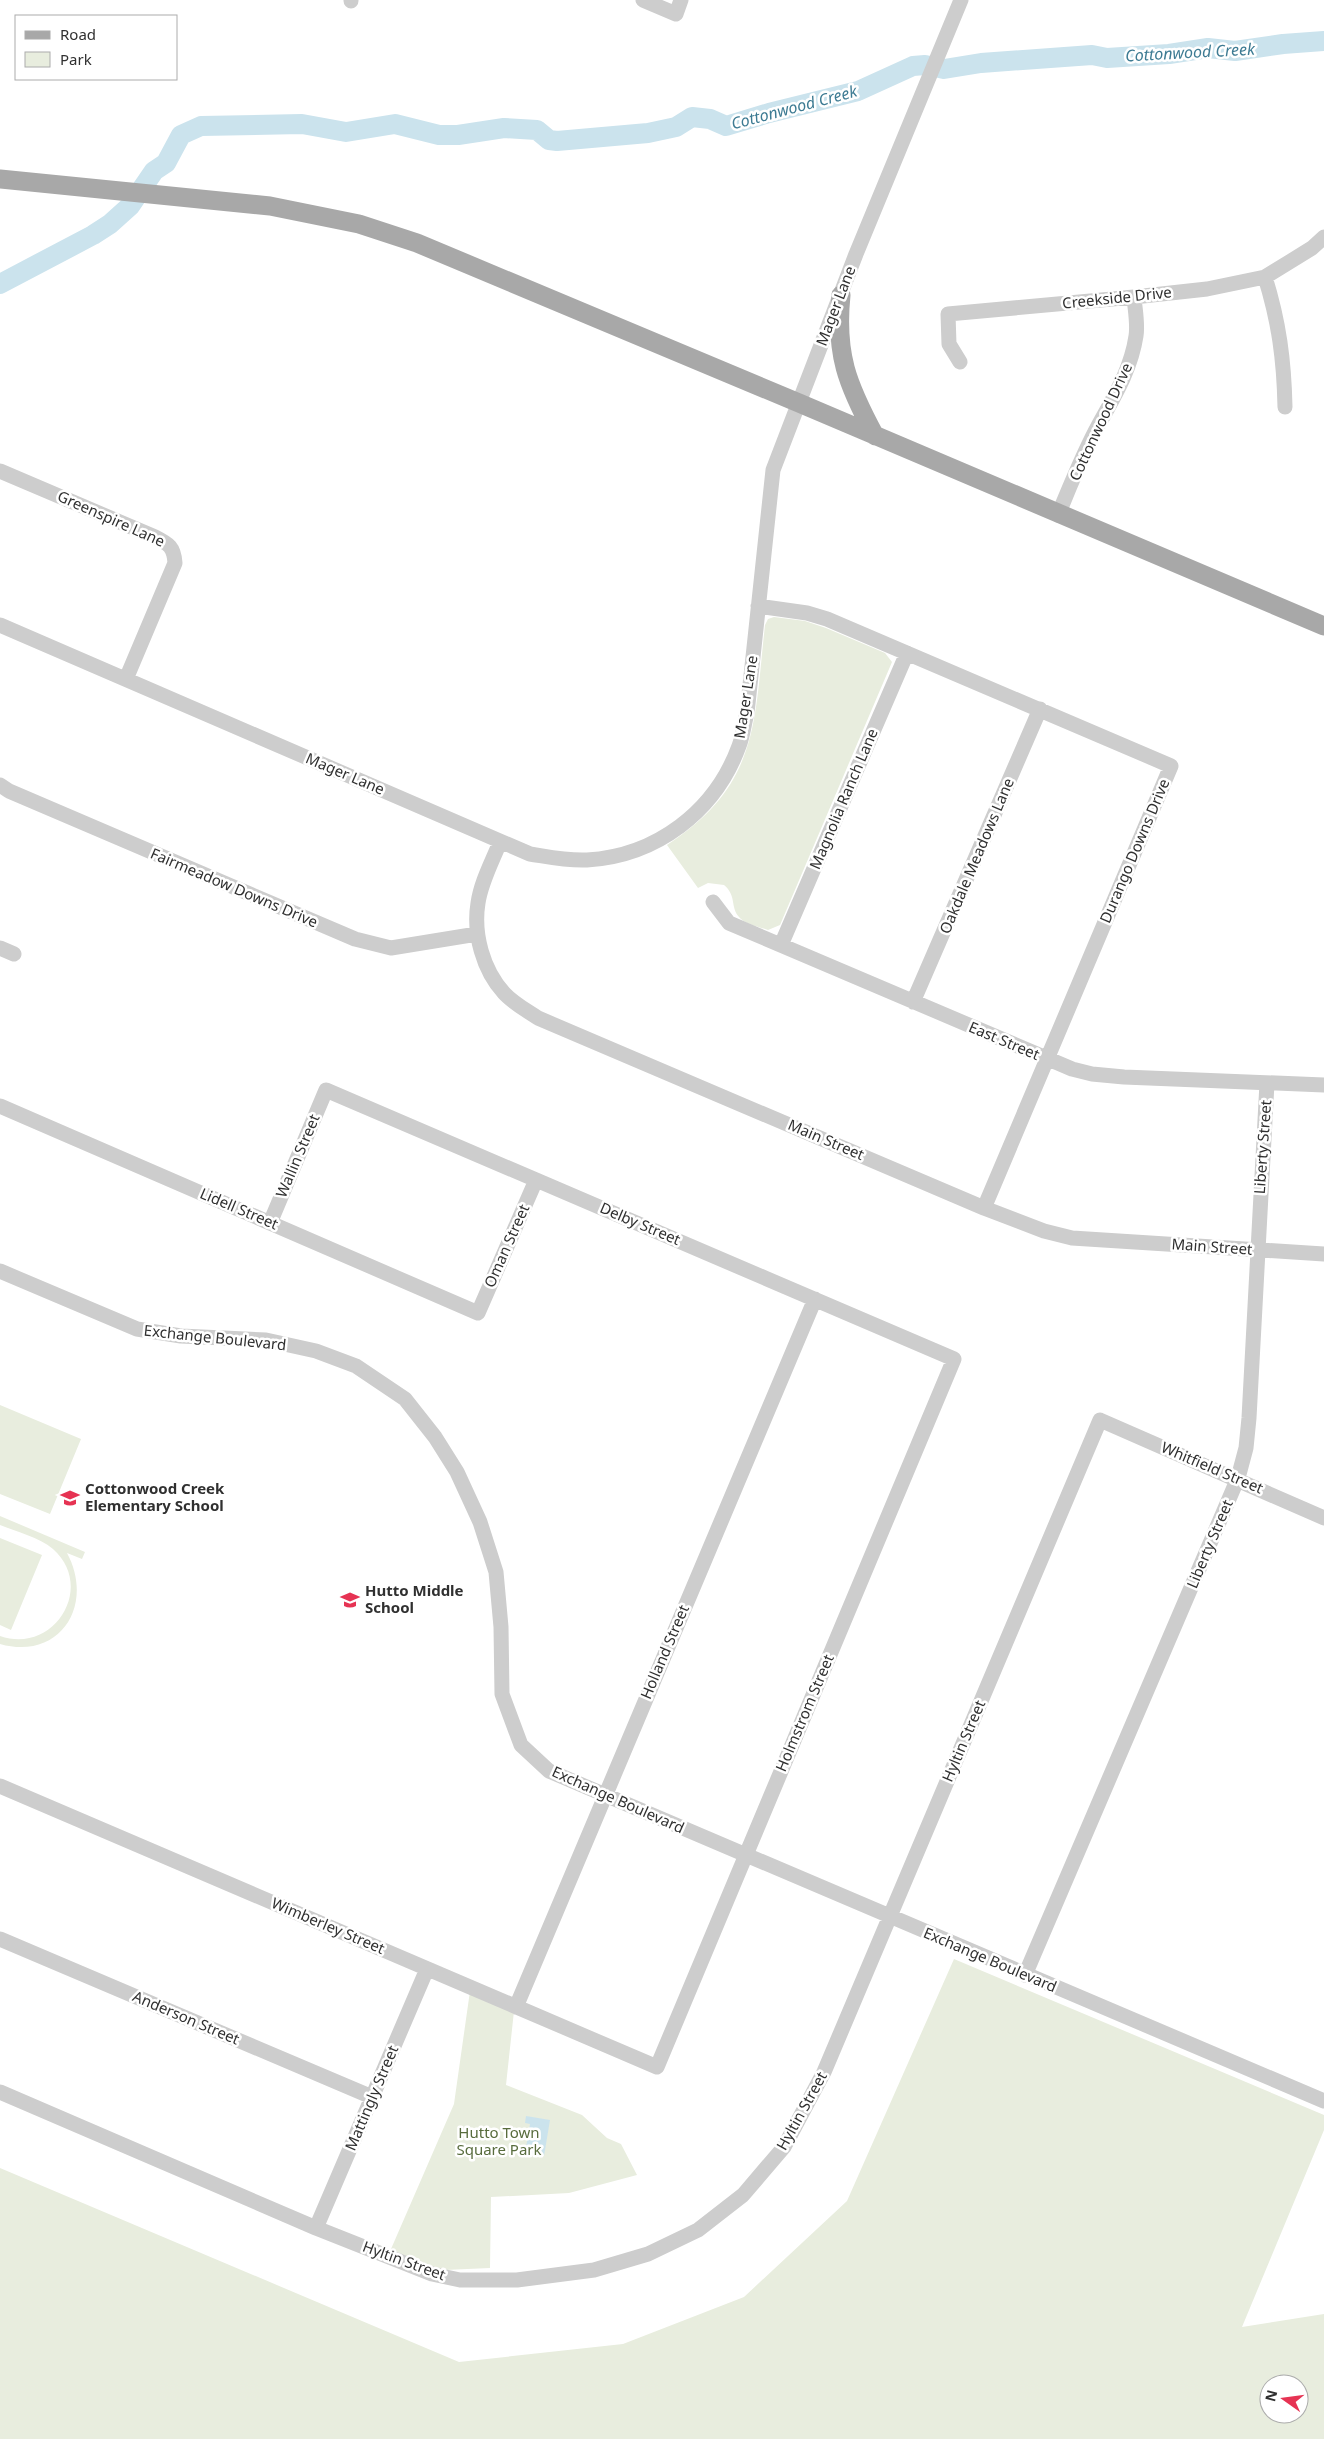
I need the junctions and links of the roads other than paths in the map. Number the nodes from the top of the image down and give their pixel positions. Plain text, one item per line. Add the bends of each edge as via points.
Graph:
1 (643, 0) edge
2 (961, 0) edge
3 (679, 7) edge
4 (0, 179) edge
5 (1324, 237) edge
6 (1265, 277) junction
7 (841, 295) junction
8 (1134, 297) junction
9 (960, 362) dead end
10 (799, 403) junction
11 (1284, 407) dead end
12 (875, 436) junction
13 (0, 471) edge
14 (1058, 515) junction
15 (758, 606) junction
16 (0, 625) edge
17 (1324, 626) edge
18 (906, 653) junction
19 (126, 679) junction
20 (1040, 709) junction
21 (0, 785) edge
22 (500, 842) junction
23 (712, 902) dead end
24 (477, 934) junction
25 (781, 945) junction
26 (913, 1002) junction
27 (1049, 1060) junction
28 (1267, 1083) junction
29 (1324, 1085) edge
30 (326, 1090) joint
31 (0, 1106) edge
32 (536, 1180) junction
33 (984, 1208) junction
34 (270, 1222) junction
35 (1256, 1250) junction
36 (1324, 1254) edge
37 (0, 1271) edge
38 (815, 1299) junction
39 (478, 1313) joint
40 (954, 1358) joint
41 (1100, 1420) joint
42 (1238, 1478) junction
43 (1324, 1518) edge
44 (0, 1786) edge
45 (604, 1796) junction
46 (745, 1856) junction
47 (889, 1917) junction
48 (0, 1939) edge
49 (427, 1969) junction
50 (1025, 1975) junction
51 (516, 2006) junction
52 (657, 2067) joint
53 (0, 2092) edge
54 (372, 2097) junction
55 (1324, 2101) edge
56 (316, 2228) junction

1 - 3 street
2 - 7 street, Mager Lane
4 - 10 main road via 270,206 373,229 416,243
5 - 6 street, Creekside Drive
6 - 8 street, Creekside Drive via 1208,289
6 - 11 street via 1276,313 1284,362
7 - 10 street, Mager Lane
7 - 12 main road via 838,328 842,358 859,406
8 - 9 street, Creekside Drive via 948,314 949,344
8 - 14 street, Cottonwood Drive via 1137,334 1129,365 1077,469
10 - 12 main road
10 - 15 street, Mager Lane via 773,470
12 - 14 main road
13 - 19 street, Greenspire Lane via 155,537 170,544 175,552 175,563
14 - 17 main road
15 - 18 street, Durango Downs Drive via 816,616
15 - 22 street, Mager Lane via 747,713 739,745 728,772 685,824 647,845 618,856 586,860 530,854
16 - 19 street, Mager Lane
18 - 20 street, Durango Downs Drive
18 - 25 street, Magnolia Ranch Lane
19 - 22 street, Mager Lane
20 - 26 street, Oakdale Meadows Lane
20 - 27 street, Durango Downs Drive via 1171,766
21 - 24 street, Fairmeadow Downs Drive via 355,939 391,948
22 - 24 street, Main Street via 478,903
23 - 25 street, East Street via 729,923
24 - 33 street, Main Street via 485,962 504,993 538,1018
25 - 26 street, East Street
26 - 27 street, East Street
27 - 28 street, East Street via 1100,1075
27 - 33 street, Durango Downs Drive
28 - 29 street, East Street
28 - 35 street, Liberty Street
30 - 32 street, Delby Street
30 - 34 street, Wallin Street
31 - 34 street, Lidell Street
32 - 38 street, Delby Street
32 - 39 street, Oman Street
33 - 35 street, Main Street via 1072,1238
34 - 39 street, Lidell Street
35 - 36 street, Main Street
35 - 42 street, Liberty Street via 1249,1418
37 - 45 street, Exchange Boulevard via 137,1329 181,1336 266,1340 316,1351 356,1366 405,1399 457,1472 480,1522 496,1572 502,1694 521,1746 549,1771
38 - 40 street, Delby Street
38 - 45 street, Holland Street
40 - 46 street, Holmstrom Street
41 - 42 street, Whitfield Street
41 - 47 street, Hyltin Street
42 - 43 street, Whitfield Street
42 - 50 street, Liberty Street
44 - 49 street, Wimberley Street
45 - 46 street, Exchange Boulevard
45 - 51 street, Holland Street
46 - 47 street, Exchange Boulevard
46 - 52 street, Holmstrom Street
47 - 50 street, Exchange Boulevard
47 - 56 street, Hyltin Street via 824,2072 784,2147 743,2195 698,2230 648,2254 594,2270 517,2280 460,2280 432,2274
48 - 54 street, Anderson Street
49 - 51 street, Wimberley Street
49 - 54 street, Mattingly Street
50 - 55 street, Exchange Boulevard
51 - 52 street, Wimberley Street
53 - 56 street, Hyltin Street
54 - 56 street, Mattingly Street

